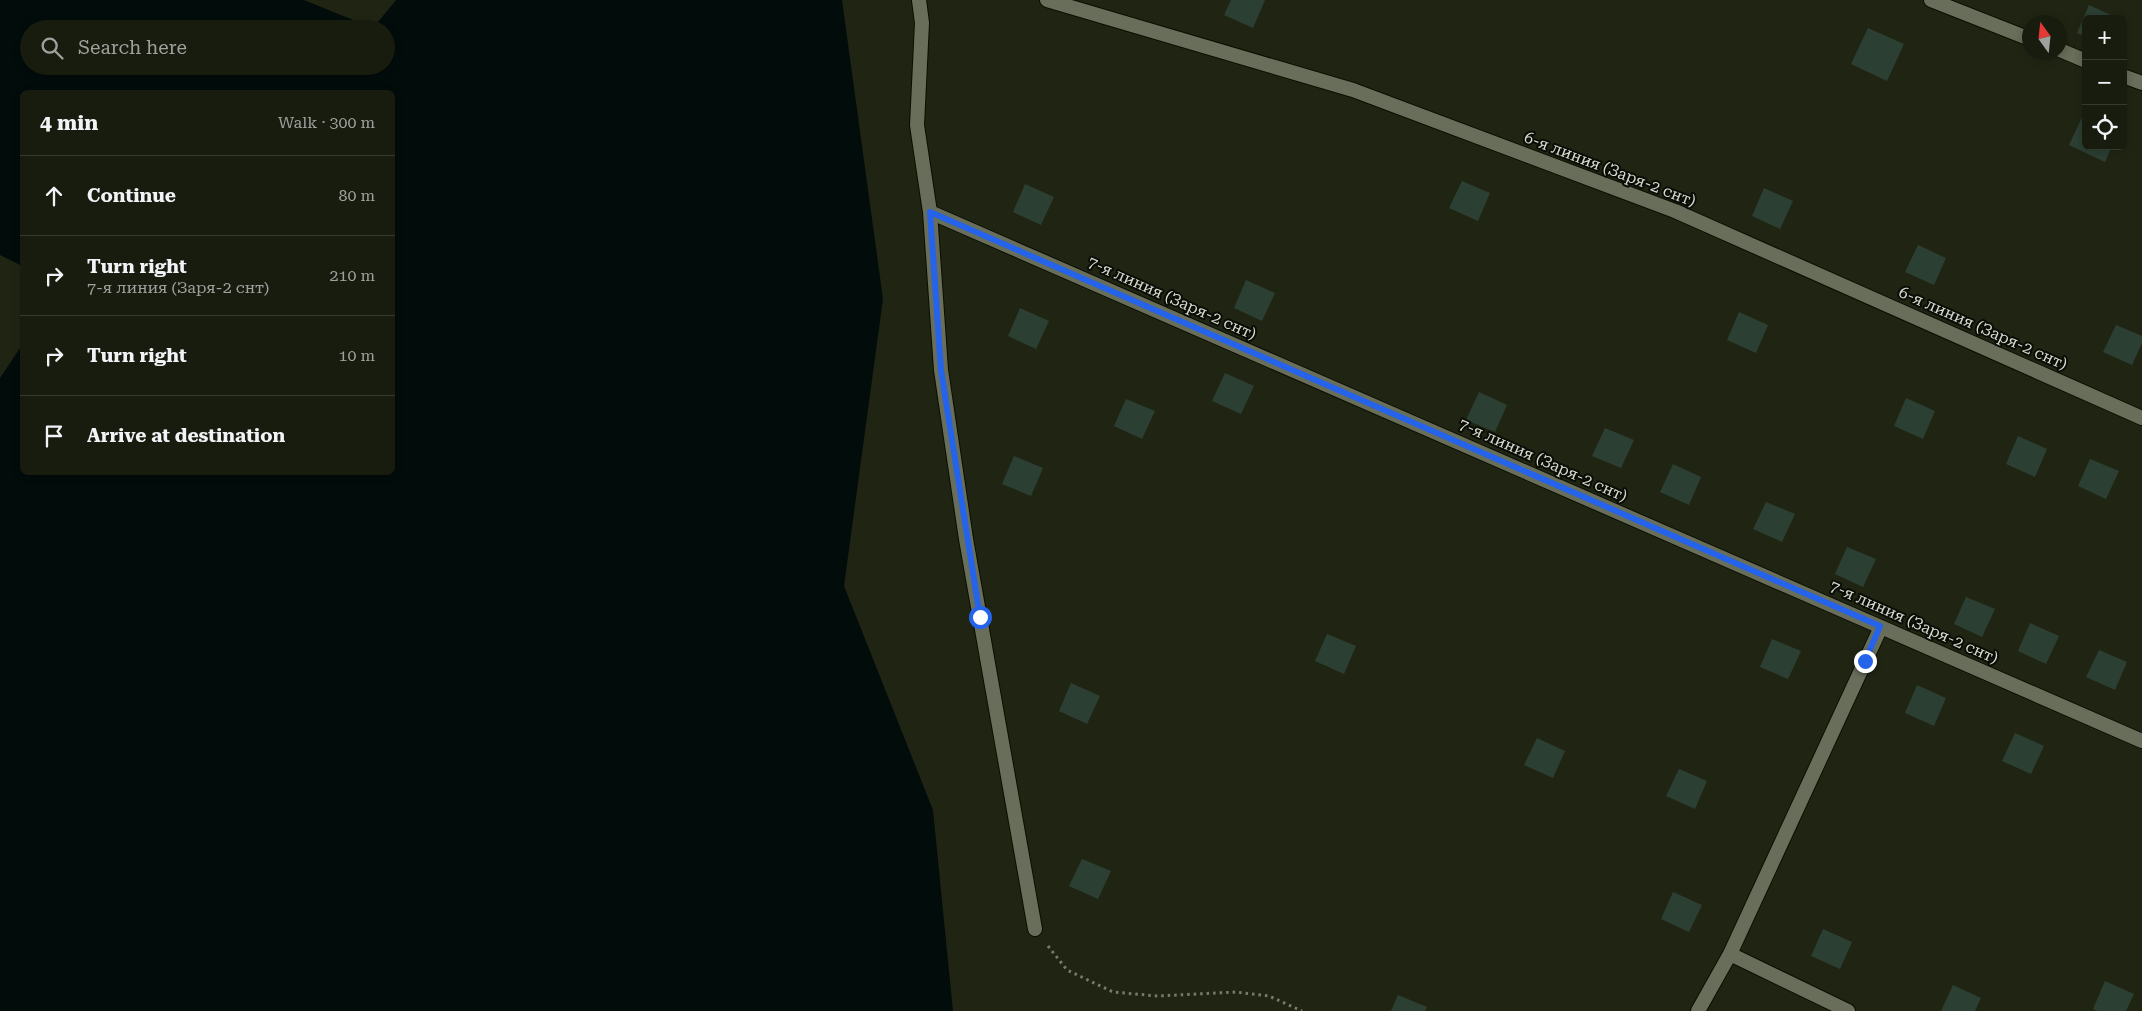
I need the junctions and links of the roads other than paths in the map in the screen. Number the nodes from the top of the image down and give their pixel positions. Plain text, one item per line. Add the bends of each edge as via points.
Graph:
1 (919, 0) edge
2 (1047, 0) edge
3 (1932, 0) edge
4 (2022, 36) edge
5 (2067, 53) edge
6 (2084, 60) edge
7 (2127, 77) edge
8 (2142, 83) edge
9 (930, 212) junction
10 (2142, 418) edge
11 (1880, 626) junction
12 (2142, 741) edge
13 (1035, 929) road end
14 (1730, 954) junction
15 (1698, 1011) edge
16 (1848, 1011) edge

1 - 9 street via 922,23 917,125
2 - 10 street, 6-я линия (Заря-2 снт) via 1353,90 1666,208
3 - 4 street
5 - 6 street
7 - 8 street
9 - 11 street, 7-я линия (Заря-2 снт)
9 - 13 street via 943,389
11 - 12 street, 7-я линия (Заря-2 снт)
11 - 14 street
14 - 15 street
14 - 16 street

